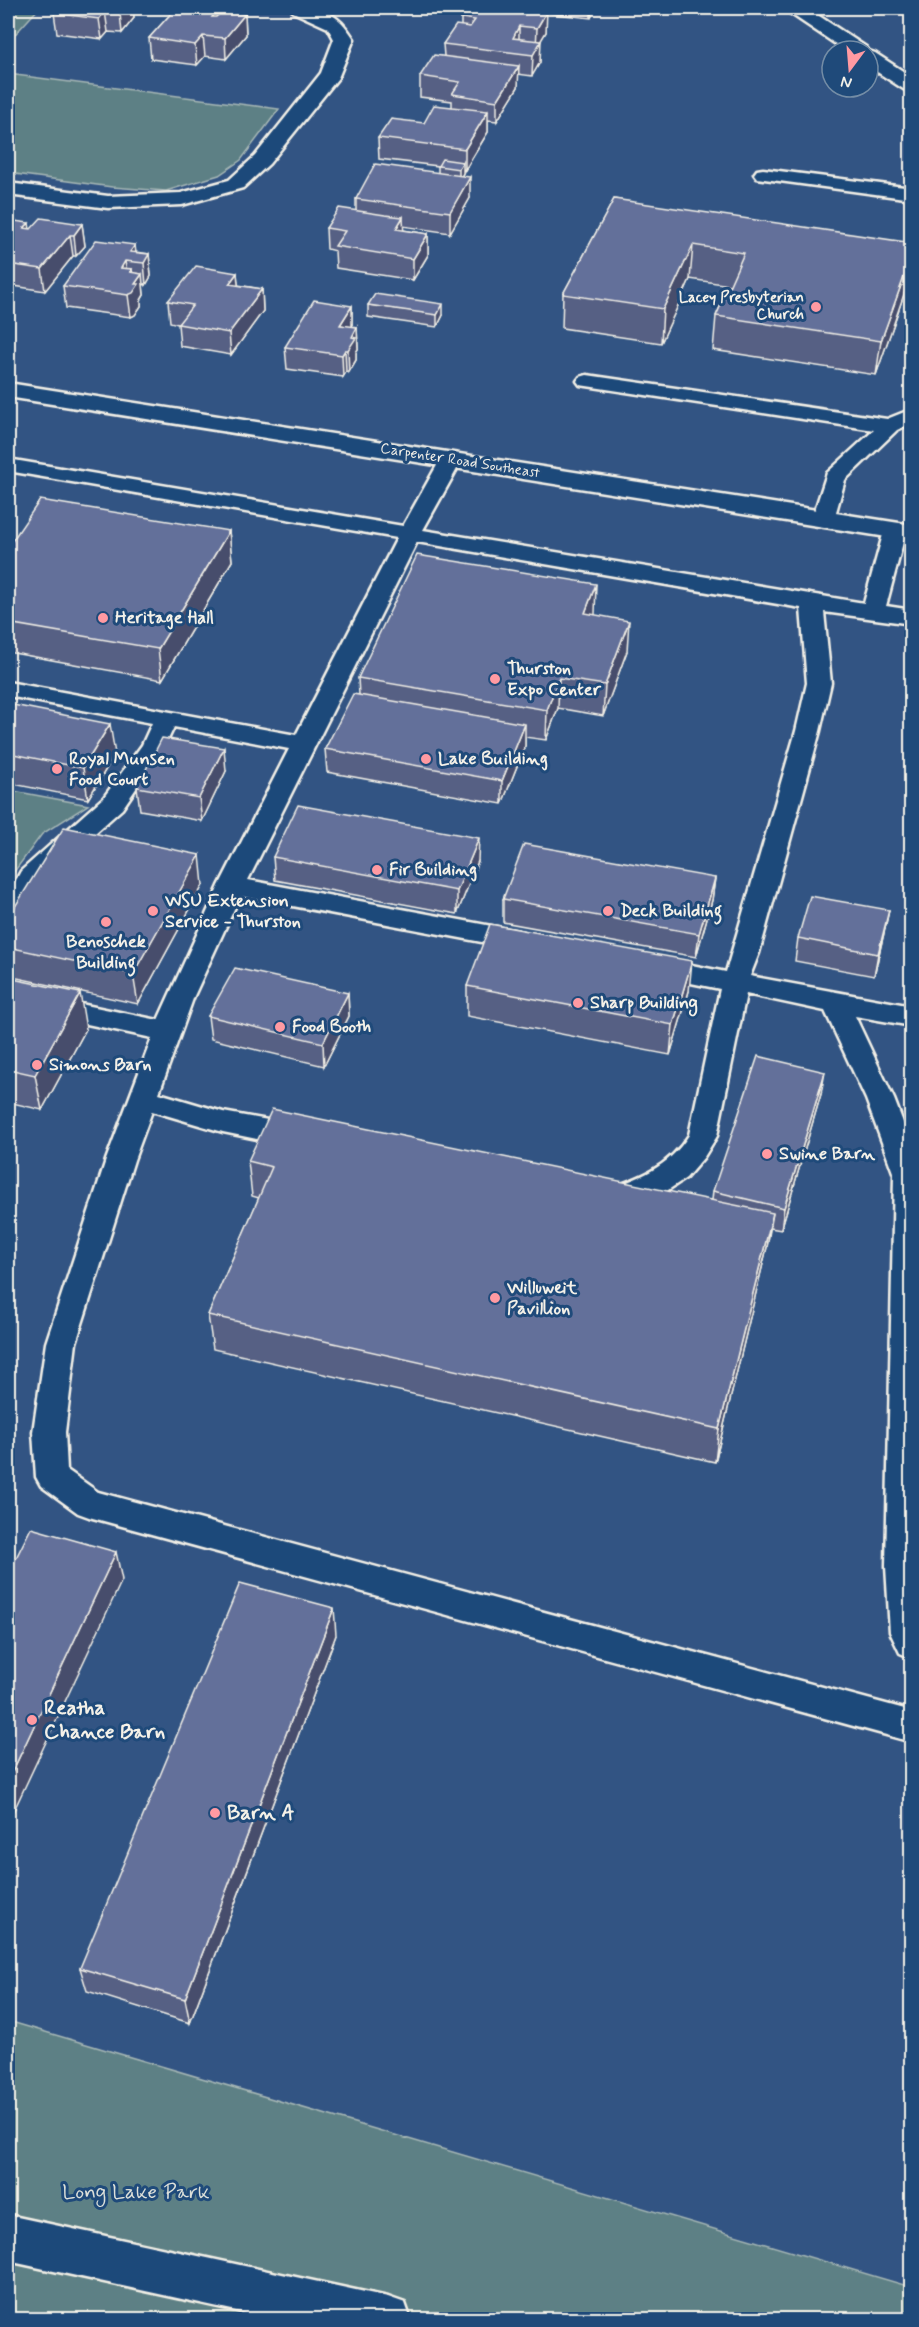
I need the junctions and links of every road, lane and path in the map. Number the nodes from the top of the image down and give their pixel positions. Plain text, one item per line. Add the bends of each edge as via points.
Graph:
1 (300, 8) edge
2 (795, 8) edge
3 (841, 39) edge
4 (880, 65) edge
5 (912, 86) edge
6 (763, 174) dead end
7 (8, 189) edge
8 (912, 194) edge
9 (587, 381) dead end
10 (8, 390) edge
11 (912, 415) edge
12 (890, 426) junction
13 (452, 460) junction
14 (8, 465) edge
15 (823, 519) junction
16 (903, 532) edge
17 (410, 534) junction
18 (812, 603) junction
19 (873, 611) junction
20 (912, 617) edge
21 (8, 689) edge
22 (166, 718) junction
23 (304, 744) junction
24 (232, 886) junction
25 (8, 918) edge
26 (548, 946) edge
27 (630, 962) edge
28 (735, 982) junction
29 (8, 998) edge
30 (835, 1003) junction
31 (912, 1016) edge
32 (167, 1032) junction
33 (143, 1098) junction
34 (328, 1143) edge
35 (586, 1194) edge
36 (912, 1643) edge
37 (912, 1727) edge
38 (8, 2238) edge
39 (388, 2319) edge

1 - 7 street via 335,24 344,39 331,74 262,160 236,184 182,199 108,202
2 - 3 street
4 - 5 street
6 - 8 lane
9 - 12 lane
10 - 13 street, Carpenter Road Southeast
11 - 12 lane
12 - 15 lane via 835,478
13 - 15 street, Carpenter Road Southeast
13 - 17 lane
14 - 17 lane
15 - 16 street, Carpenter Road Southeast
16 - 19 lane
17 - 18 lane
17 - 23 lane
18 - 19 lane
18 - 28 lane via 819,683
19 - 20 lane
21 - 22 lane
22 - 23 lane
22 - 25 lane via 153,746 113,803 30,877
23 - 24 lane
24 - 26 lane
24 - 32 lane
27 - 28 lane
28 - 30 lane
28 - 35 lane via 703,1136 690,1158 669,1177 641,1191 609,1199
29 - 32 lane
30 - 31 lane
30 - 36 lane via 880,1099 908,1175 902,1566 907,1632
32 - 33 lane
33 - 34 lane via 223,1122
33 - 37 lane via 61,1343 49,1432 51,1477 89,1503
38 - 39 street

